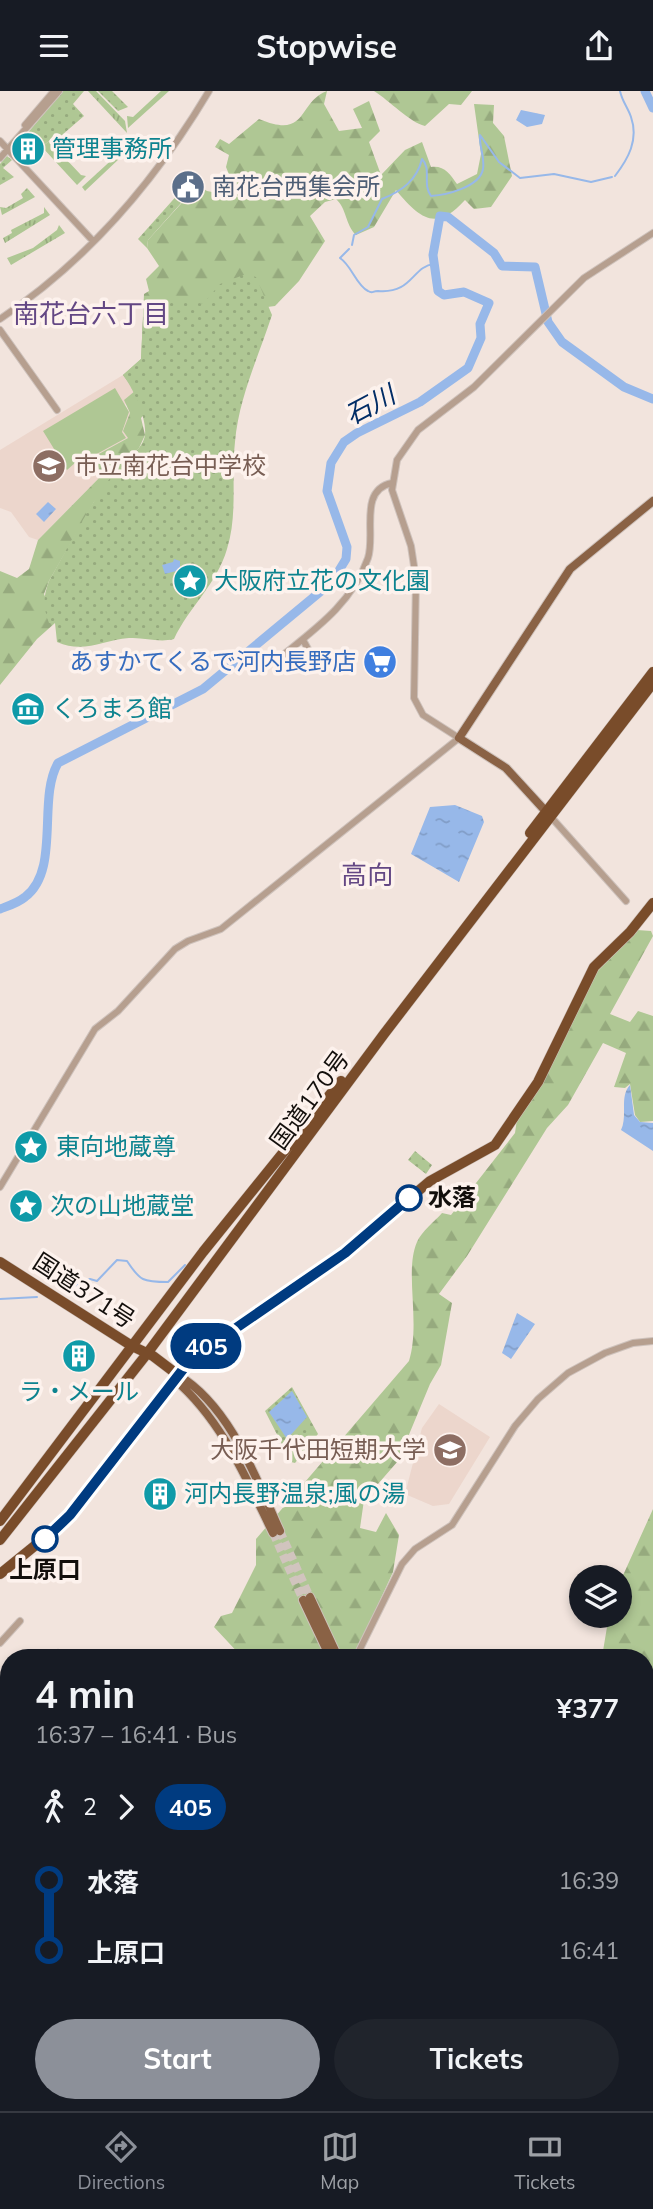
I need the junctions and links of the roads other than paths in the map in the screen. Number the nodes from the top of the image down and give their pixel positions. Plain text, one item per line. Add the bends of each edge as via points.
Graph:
1 (54, 91) edge
2 (59, 91) edge
3 (209, 91) edge
4 (3, 147) edge
5 (0, 157) edge
6 (653, 233) edge
7 (93, 241) junction
8 (0, 319) edge
9 (0, 330) edge
10 (57, 411) dead end
11 (392, 483) junction
12 (653, 501) edge
13 (303, 640) junction
14 (286, 653) junction
15 (278, 659) dead end
16 (653, 671) edge
17 (653, 683) edge
18 (459, 738) junction
19 (549, 814) junction
20 (626, 901) dead end
21 (653, 903) edge
22 (0, 1187) edge
23 (0, 1256) edge
24 (0, 1262) edge
25 (0, 1269) edge
26 (48, 1292) junction
27 (653, 1341) edge
28 (132, 1346) junction
29 (146, 1355) junction
30 (176, 1377) junction
31 (0, 1521) edge
32 (276, 1532) tunnel mouth
33 (0, 1540) edge
34 (0, 1574) edge
35 (20, 1621) dead end
36 (0, 1643) edge
37 (327, 1649) edge
38 (334, 1649) edge
39 (360, 1649) edge

1 - 4 street
2 - 4 street
3 - 7 street via 162,163
4 - 5 street
4 - 7 street
6 - 11 street via 584,278 474,387 409,440 397,460
7 - 8 street
9 - 10 street
11 - 13 street via 372,498 371,544 356,583 337,609
11 - 18 street via 415,569 414,698 423,715
12 - 18 main road via 570,569
13 - 14 street
13 - 14 street via 308,649 303,658 293,660
14 - 15 street
16 - 19 highway, 国道170号
17 - 19 highway, 国道170号
18 - 19 main road via 506,768
18 - 22 street via 221,929 175,949 118,1011 95,1029
19 - 20 street
19 - 28 highway, 国道170号
19 - 29 highway, 国道170号
21 - 30 highway via 594,967 538,1082 495,1145 430,1181 345,1253 205,1347
23 - 26 highway
24 - 26 highway, 国道371号
25 - 26 highway via 40,1294
26 - 28 highway, 国道371号
27 - 39 street via 605,1353 568,1373 538,1399 515,1426 452,1525 415,1549 402,1564
28 - 29 highway, 国道371号
28 - 31 highway, 国道170号
29 - 30 highway, 国道371号
29 - 33 highway, 国道170号
30 - 32 main road via 226,1441
30 - 34 highway via 64,1522
35 - 36 street
37 - 38 main road via 307,1598

